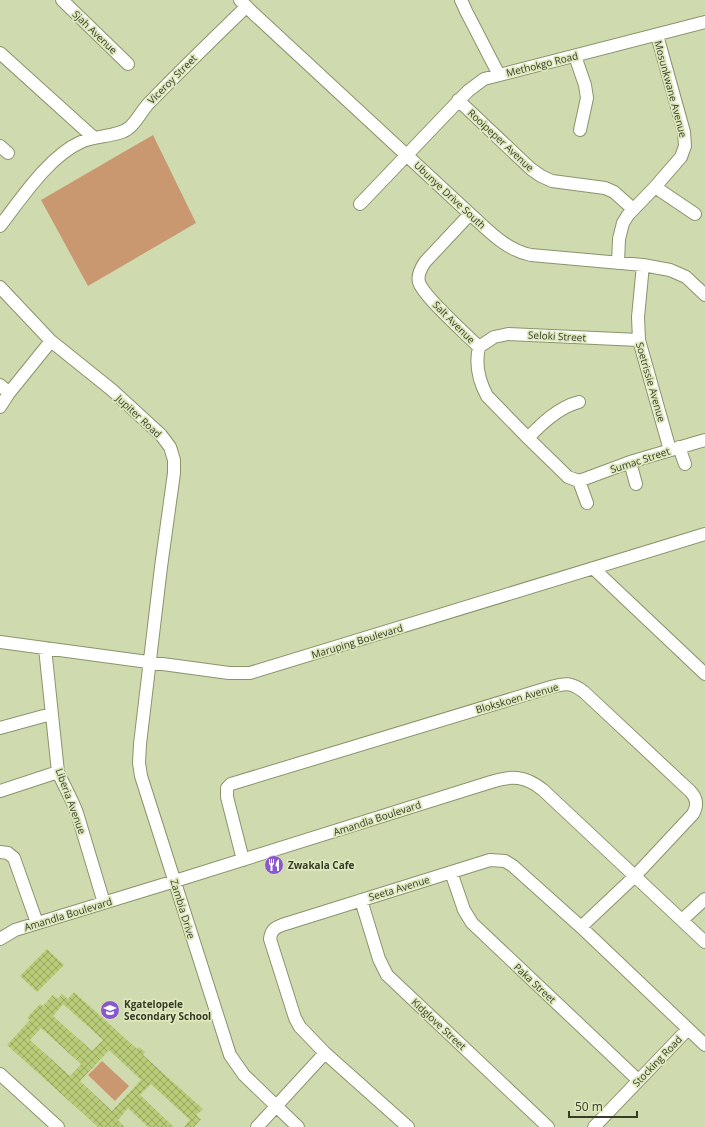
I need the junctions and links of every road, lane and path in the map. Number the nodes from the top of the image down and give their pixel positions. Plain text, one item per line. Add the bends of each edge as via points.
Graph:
1 (62, 0) edge
2 (461, 0) edge
3 (243, 3) edge
4 (705, 22) edge
5 (657, 35) junction
6 (0, 53) edge
7 (575, 56) junction
8 (128, 64) dead end
9 (499, 75) junction
10 (458, 100) junction
11 (580, 130) dead end
12 (93, 138) junction
13 (407, 155) junction
14 (655, 187) junction
15 (360, 204) dead end
16 (633, 209) junction
17 (470, 214) junction
18 (695, 214) dead end
19 (0, 226) edge
20 (618, 263) junction
21 (643, 266) junction
22 (0, 287) edge
23 (705, 295) edge
24 (639, 340) junction
25 (51, 341) junction
26 (479, 347) junction
27 (0, 385) edge
28 (9, 393) junction
29 (579, 402) dead end
30 (0, 408) edge
31 (528, 438) junction
32 (703, 440) edge
33 (675, 449) junction
34 (630, 462) junction
35 (685, 464) dead end
36 (579, 481) junction
37 (636, 484) dead end
38 (587, 503) dead end
39 (705, 534) edge
40 (593, 568) junction
41 (0, 642) edge
42 (45, 648) junction
43 (149, 662) junction
44 (705, 674) edge
45 (51, 714) junction
46 (0, 728) edge
47 (58, 772) junction
48 (0, 791) edge
49 (0, 852) edge
50 (243, 860) junction
51 (450, 872) junction
52 (634, 876) junction
53 (175, 882) junction
54 (705, 899) edge
55 (361, 900) junction
56 (104, 903) junction
57 (682, 920) junction
58 (37, 923) junction
59 (581, 927) junction
60 (0, 939) edge
61 (705, 942) edge
62 (688, 1029) junction
63 (705, 1045) edge
64 (325, 1053) junction
65 (0, 1074) edge
66 (638, 1080) junction
67 (276, 1106) junction
68 (58, 1127) edge
69 (257, 1127) edge
70 (298, 1127) edge
71 (408, 1127) edge
72 (548, 1127) edge
73 (594, 1127) edge

1 - 8 street, Sjah Avenue
2 - 9 street
3 - 12 street, Viceroy Street via 149,102 131,127
3 - 13 street, Ubunye Drive South
4 - 5 street, Methokgo Road
5 - 7 street, Methokgo Road
5 - 14 street, Mosunkwane Avenue via 686,140 681,157
6 - 12 street
7 - 9 street, Methokgo Road
7 - 11 street via 587,98
9 - 10 street, Methokgo Road via 484,79
10 - 13 street, Methokgo Road
10 - 16 street, Rooipeper Avenue via 541,176 552,181 605,188 614,192
12 - 19 street, Viceroy Street via 73,146 55,159
13 - 15 street, Methokgo Road
13 - 17 street, Ubunye Drive South
14 - 16 street, Mosunkwane Avenue
14 - 18 street
16 - 20 street, Mosunkwane Avenue via 621,230
17 - 20 street, Ubunye Drive South via 497,238 521,253
17 - 26 street, Salt Avenue via 425,262 418,277 426,294
20 - 21 street, Ubunye Drive South
21 - 23 street, Ubunye Drive South via 678,273 693,282
21 - 24 street, Soetrissie Avenue via 638,317
22 - 25 street, Jupiter Road
24 - 26 street, Seloki Street via 508,334 494,337
24 - 33 street, Soetrissie Avenue
25 - 28 street
25 - 43 street, Jupiter Road via 149,423 170,447 174,460
26 - 31 street, Salt Avenue via 477,361 483,389 492,402
27 - 28 street
28 - 30 street
29 - 31 street via 560,410
31 - 36 street, Salt Avenue via 568,477
32 - 33 street, Sumac Street
33 - 34 street, Sumac Street
33 - 35 street, Soetrissie Avenue
34 - 36 street, Sumac Street
34 - 37 street
36 - 38 street
39 - 40 street, Maruping Boulevard
40 - 43 street, Maruping Boulevard via 250,673 236,674
40 - 44 street
41 - 42 street, Maruping Boulevard
42 - 43 street, Maruping Boulevard
42 - 45 street, Liberia Avenue
43 - 53 street, Zambia Drive via 139,763
45 - 46 street
45 - 47 street, Liberia Avenue
47 - 48 street
47 - 56 street, Liberia Avenue via 75,806
49 - 58 street via 8,853 14,858
50 - 52 street, Amandla Boulevard via 490,782 514,778 530,781 543,790
50 - 52 street, Blokskoen Avenue via 227,797 227,788 231,784 551,687 569,684 584,692 690,790 696,799 693,814
50 - 53 street, Amandla Boulevard
51 - 55 street, Seeta Avenue
51 - 59 street, Seeta Avenue via 490,860 505,861
51 - 66 street, Paka Street via 464,910 472,923
52 - 57 street, Amandla Boulevard
52 - 59 street, Blokskoen Avenue
53 - 56 street, Amandla Boulevard
53 - 67 street, Zambia Drive via 230,1055 244,1075
54 - 57 street
55 - 64 street, Seeta Avenue via 274,928 271,934 270,939 295,1018 300,1027
55 - 72 street, Kidglove Street via 379,959 388,975
56 - 58 street, Amandla Boulevard
57 - 61 street, Amandla Boulevard
58 - 60 street, Amandla Boulevard via 14,930
59 - 62 street, Seeta Avenue
62 - 63 street, Seeta Avenue
62 - 66 street, Stocking Road
64 - 67 street
64 - 71 street, Seeta Avenue
65 - 68 street
66 - 73 street, Stocking Road
67 - 69 street
67 - 70 street, Zambia Drive

